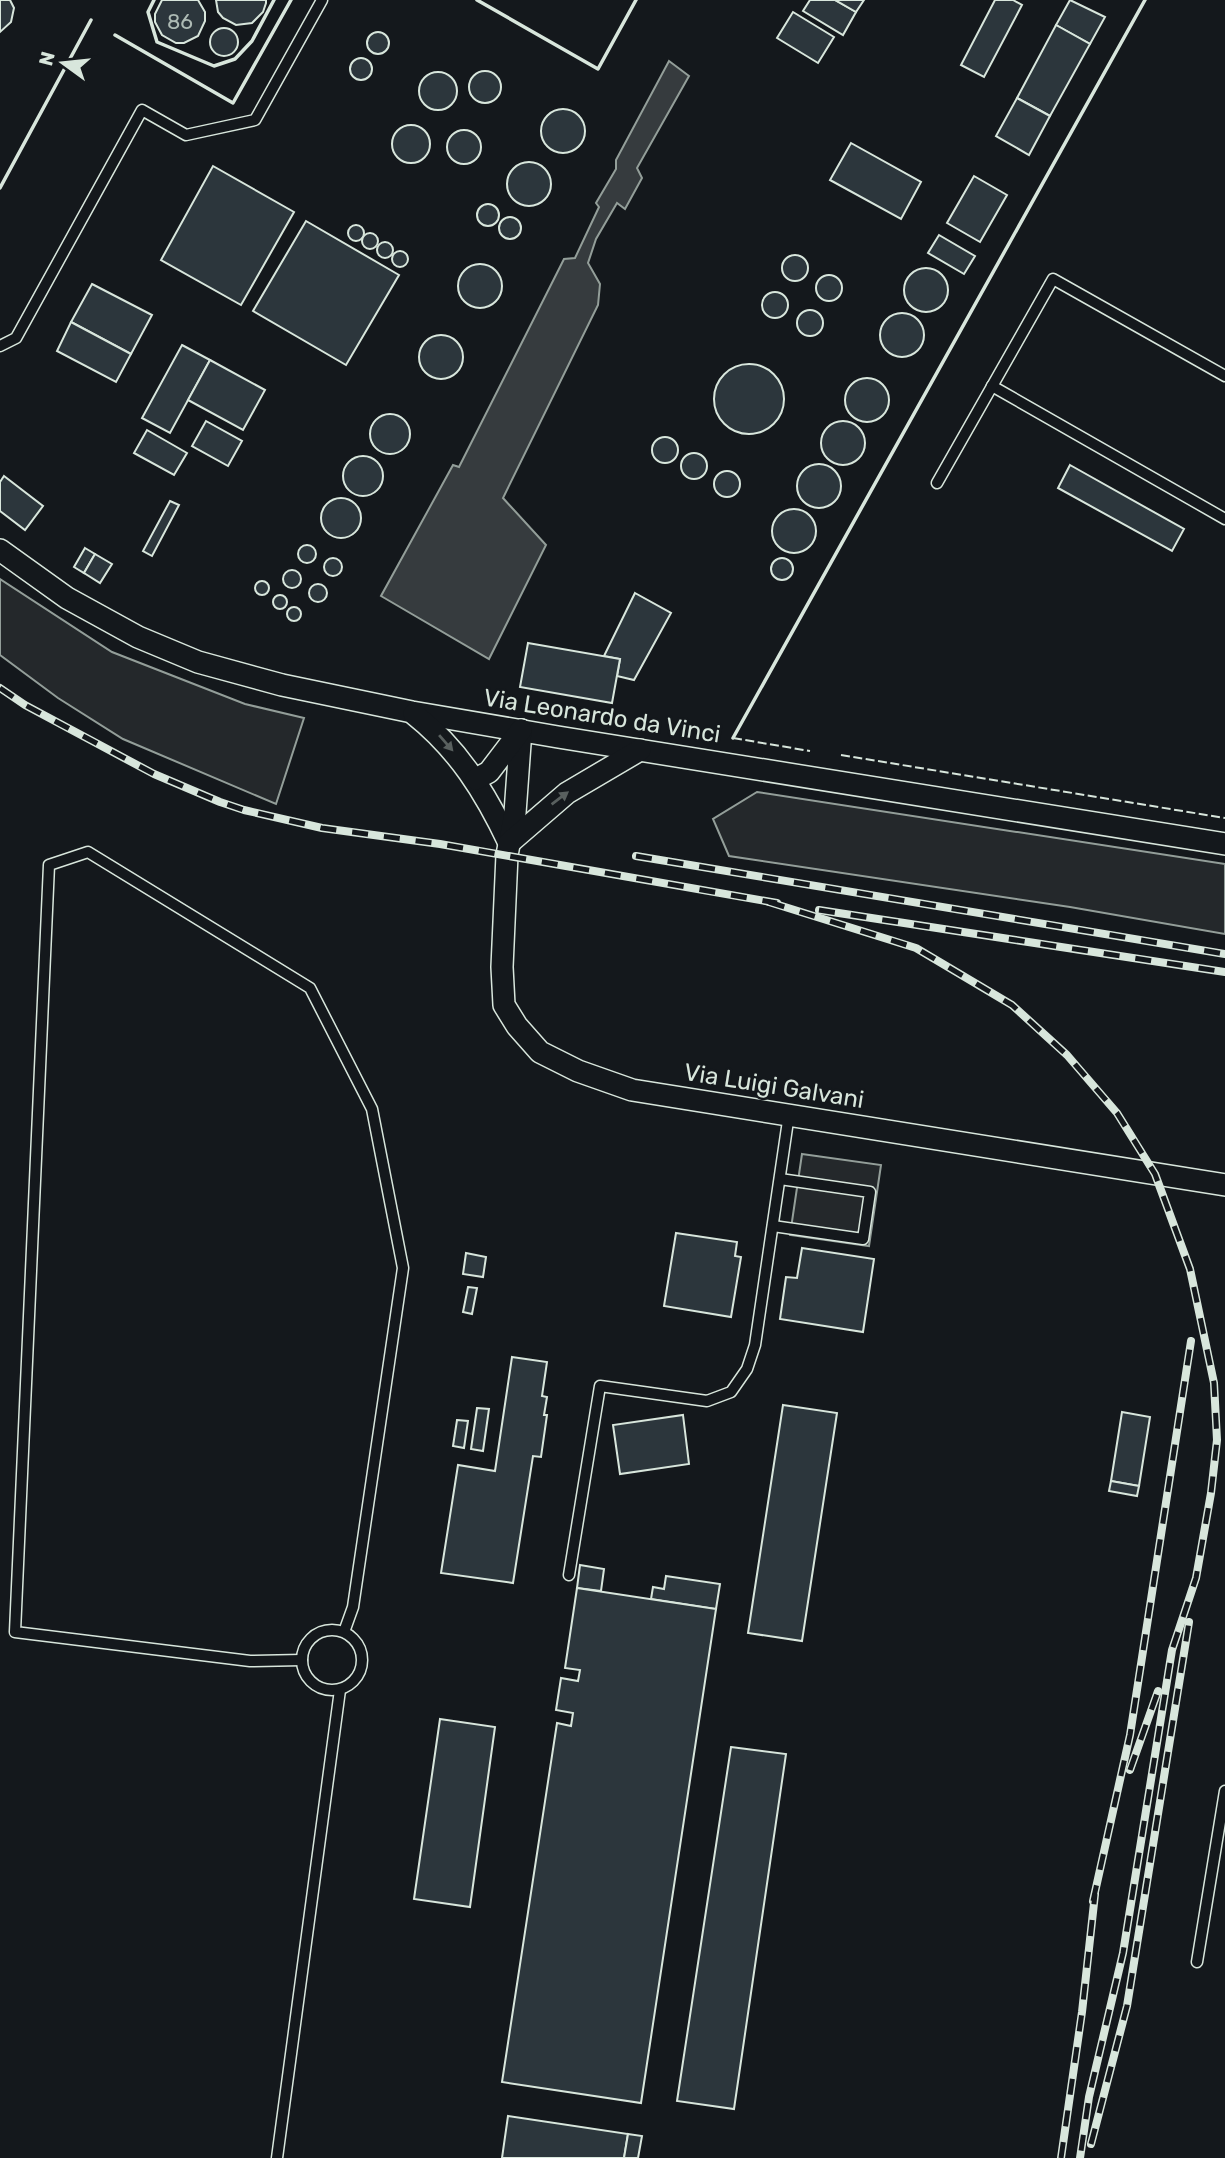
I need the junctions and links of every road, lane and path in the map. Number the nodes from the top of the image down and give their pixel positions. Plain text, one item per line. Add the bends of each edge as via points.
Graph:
1 (322, 0) edge
2 (0, 346) edge
3 (1225, 376) edge
4 (992, 386) junction
5 (937, 483) dead end
6 (1225, 519) edge
7 (0, 550) edge
8 (412, 712) junction
9 (521, 730) junction
10 (640, 750) junction
11 (476, 779) junction
12 (509, 843) junction
13 (1225, 844) edge
14 (789, 1114) junction
15 (780, 1178) junction
16 (1225, 1185) edge
17 (773, 1226) junction
18 (569, 1574) dead end
19 (344, 1632) junction
20 (302, 1660) junction
21 (340, 1690) junction
22 (1225, 1791) edge
23 (1198, 1962) dead end
24 (277, 2158) edge

1 - 2 lane via 255,120 186,135 142,110 16,338
3 - 4 lane via 1053,279
4 - 5 lane
4 - 6 lane
7 - 8 street, Via Leonardo da Vinci via 67,598 138,637 198,662
8 - 9 street, Via Leonardo da Vinci
8 -> 11 street via 444,739
9 - 10 street, Via Leonardo da Vinci
9 - 11 street via 489,772
9 - 12 street, Via Luigi Galvani
12 -> 10 street via 567,793
10 - 13 street, Via Leonardo da Vinci
11 - 12 street
12 - 14 street, Via Luigi Galvani via 504,1005 540,1052 632,1090
14 - 15 lane
14 - 16 street, Via Luigi Galvani
15 - 17 lane
15 - 17 lane via 870,1192 863,1239
17 - 18 lane via 755,1345 747,1369 731,1392 707,1401 600,1386
19 - 20 lane via 316,1635
19 - 20 lane via 353,1607 403,1268 372,1109 310,988 88,852 49,865 15,1632 250,1661
19 - 21 lane via 361,1650 362,1667 354,1681
20 - 21 lane via 313,1684
21 - 24 lane
22 - 23 lane

